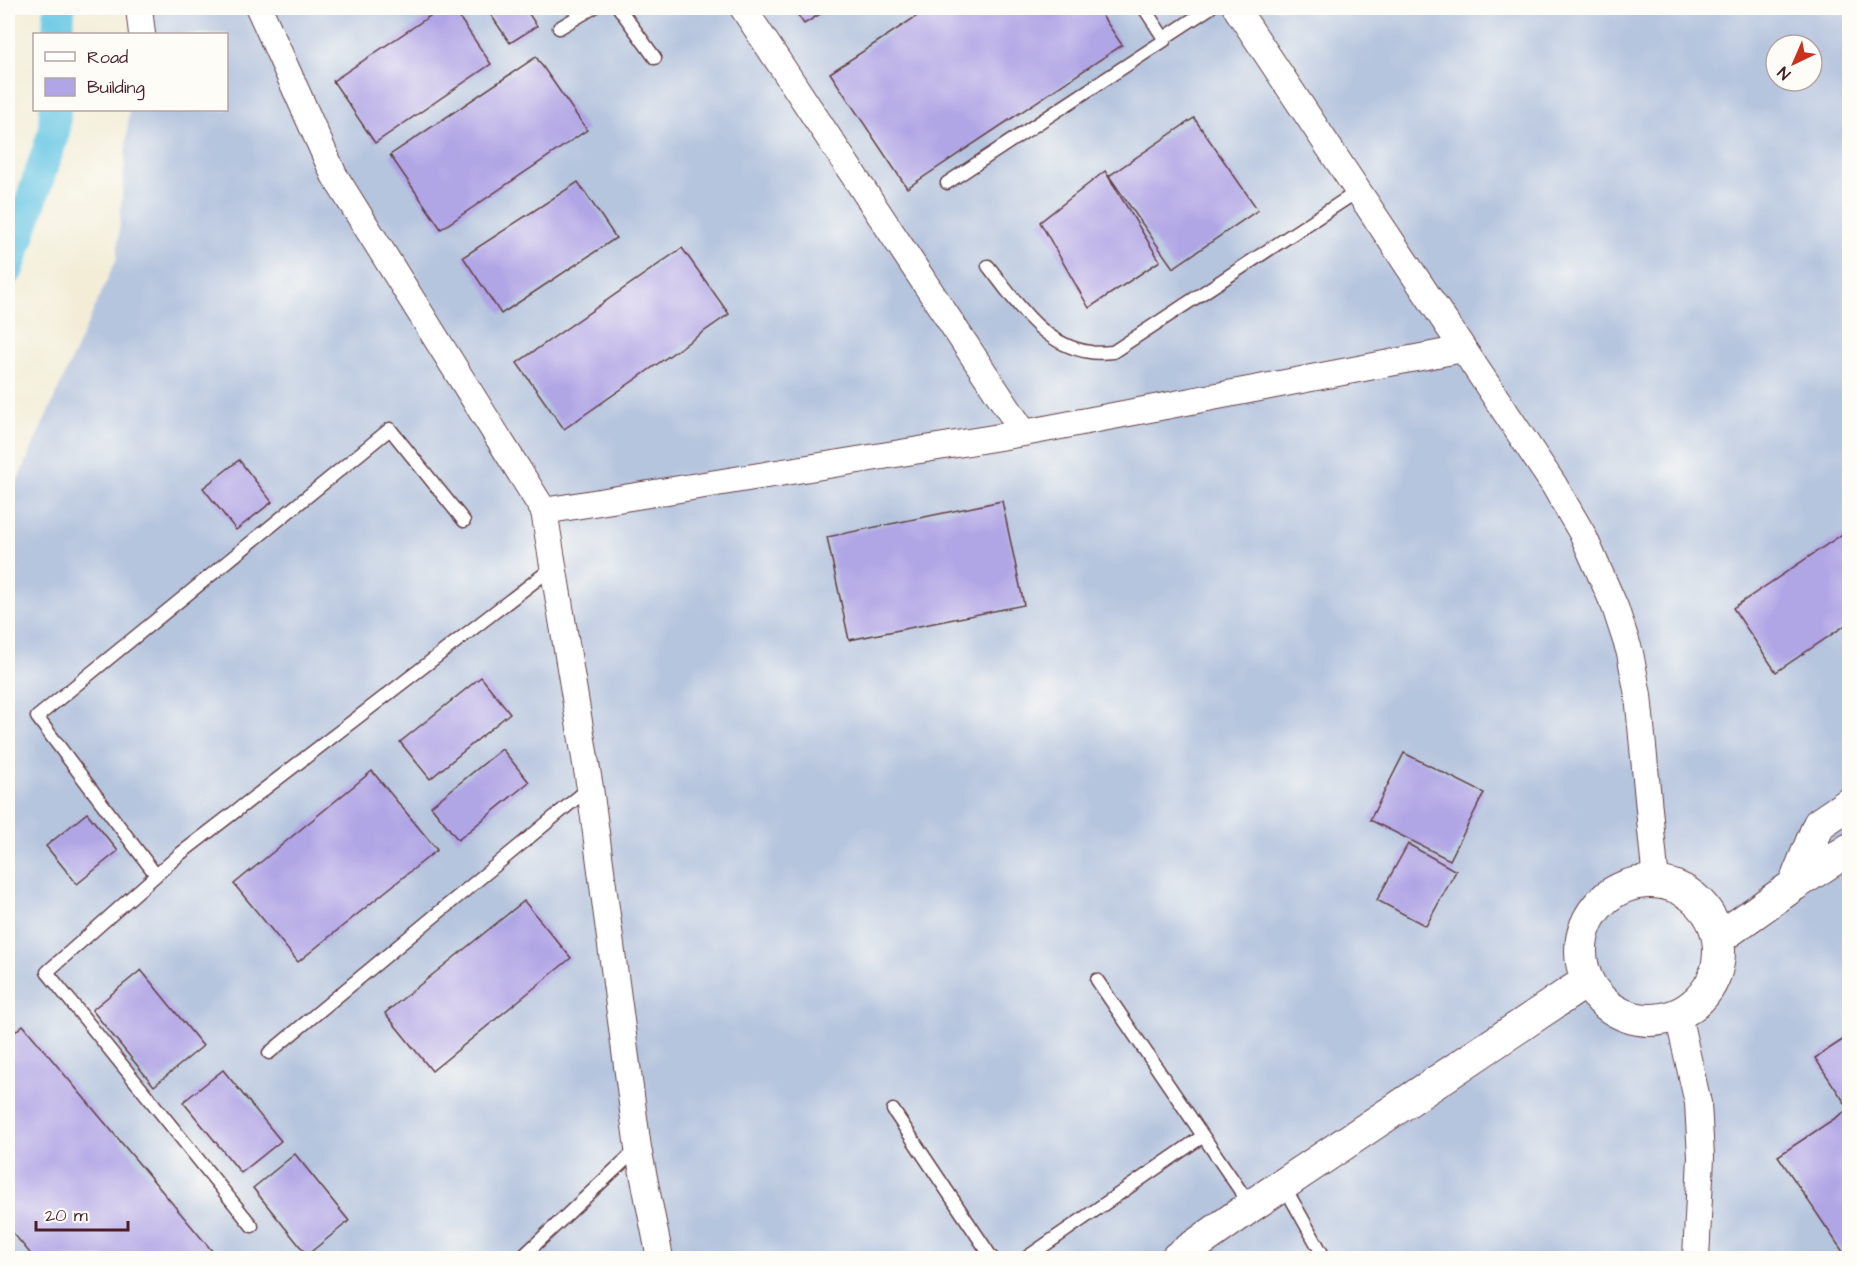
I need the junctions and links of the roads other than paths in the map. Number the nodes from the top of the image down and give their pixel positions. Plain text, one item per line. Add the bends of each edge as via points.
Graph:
1 (139, 8) edge
2 (259, 8) edge
3 (593, 8) edge
4 (619, 8) edge
5 (743, 8) edge
6 (1144, 8) edge
7 (1210, 8) edge
8 (1236, 8) edge
9 (560, 28) dead end
10 (142, 33) edge
11 (1164, 38) junction
12 (655, 58) dead end
13 (947, 183) dead end
14 (1358, 191) junction
15 (988, 266) dead end
16 (1463, 349) junction
17 (1024, 433) junction
18 (543, 511) junction
19 (464, 521) dead end
20 (552, 568) junction
21 (590, 788) junction
22 (1850, 803) edge
23 (1850, 849) edge
24 (156, 875) junction
25 (1656, 882) junction
26 (1794, 885) junction
27 (1719, 938) junction
28 (1097, 980) dead end
29 (1587, 981) junction
30 (1678, 1015) junction
31 (269, 1053) dead end
32 (893, 1110) dead end
33 (1203, 1136) junction
34 (638, 1148) junction
35 (1284, 1185) junction
36 (1251, 1206) junction
37 (252, 1226) dead end
38 (522, 1258) edge
39 (660, 1258) edge
40 (992, 1258) edge
41 (1026, 1258) edge
42 (1177, 1258) edge
43 (1323, 1258) edge
44 (1696, 1258) edge

1 - 10 street
2 - 18 street via 334,175
3 - 9 lane
4 - 12 lane
5 - 17 street
6 - 11 lane
7 - 11 lane
8 - 14 street
11 - 13 lane
14 - 15 lane via 1113,352 1090,353 1057,342 1035,325
14 - 16 street
16 - 17 street
16 - 25 street via 1554,485 1583,535 1615,607 1630,653 1638,696
17 - 18 street
18 - 20 street
19 - 24 lane via 390,429 37,717
20 - 21 street
20 - 24 lane
21 - 31 lane
21 - 34 street
22 - 26 street via 1819,824
23 - 26 street
24 - 37 lane via 47,972
25 - 27 street via 1684,891 1704,908
25 - 29 street via 1616,890 1599,903 1581,940 1581,961
26 - 27 street
27 - 30 street via 1719,962 1712,984 1698,1002
28 - 33 lane
29 - 30 street via 1599,999 1616,1012 1636,1019 1658,1020
29 - 35 street
30 - 44 street via 1698,1103 1701,1157
32 - 40 lane
33 - 36 lane
33 - 41 lane
34 - 38 lane
34 - 39 street
35 - 36 street
35 - 43 lane
36 - 42 street

